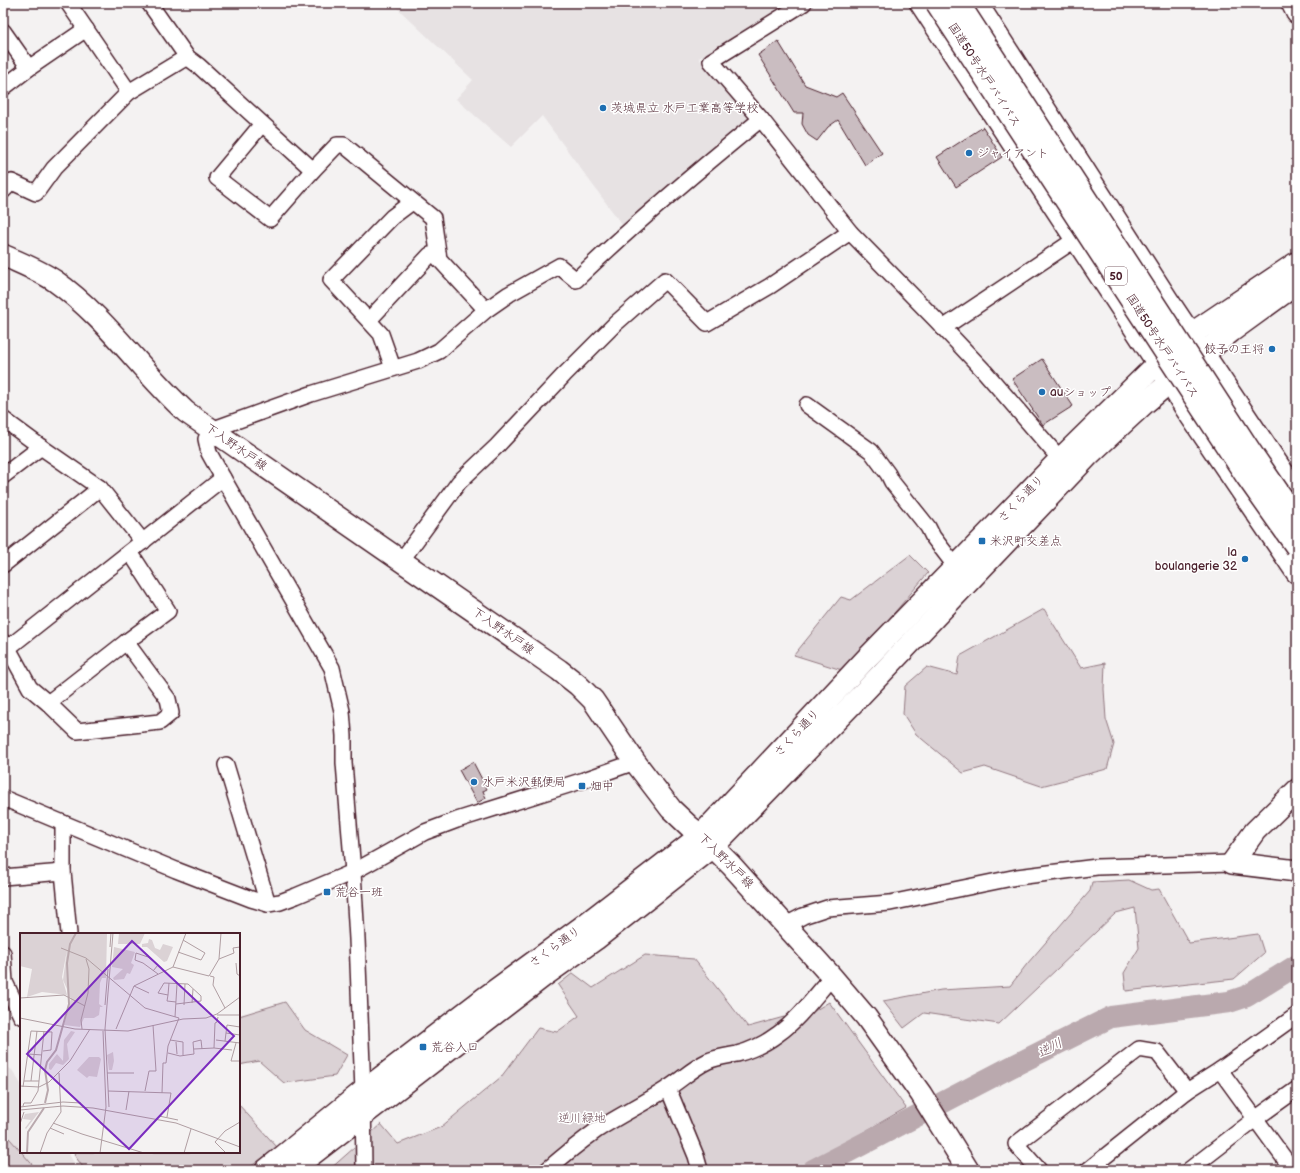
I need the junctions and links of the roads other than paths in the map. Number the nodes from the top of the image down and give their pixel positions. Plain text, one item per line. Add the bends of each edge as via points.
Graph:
1 (68, 3) edge
2 (149, 3) edge
3 (804, 3) edge
4 (921, 3) edge
5 (937, 3) edge
6 (958, 3) edge
7 (976, 3) edge
8 (1292, 3) edge
9 (1297, 13) edge
10 (86, 29) junction
11 (3, 31) edge
12 (187, 57) junction
13 (29, 68) junction
14 (3, 88) edge
15 (129, 92) junction
16 (761, 119) junction
17 (262, 124) junction
18 (313, 170) junction
19 (3, 191) edge
20 (412, 202) junction
21 (850, 232) junction
22 (1076, 239) junction
23 (438, 253) junction
24 (3, 255) edge
25 (1297, 263) edge
26 (1297, 283) edge
27 (486, 310) junction
28 (369, 320) junction
29 (943, 328) junction
30 (1190, 334) junction
31 (1203, 354) junction
32 (1158, 363) junction
33 (393, 368) junction
34 (1170, 382) junction
35 (806, 405) dead end
36 (3, 419) edge
37 (211, 430) junction
38 (40, 447) junction
39 (1060, 459) junction
40 (3, 476) edge
41 (223, 478) junction
42 (100, 488) junction
43 (1297, 494) edge
44 (1297, 520) edge
45 (143, 542) junction
46 (1297, 547) edge
47 (130, 552) junction
48 (401, 561) junction
49 (3, 565) edge
50 (956, 567) junction
51 (1297, 572) edge
52 (126, 642) junction
53 (6, 645) edge
54 (48, 703) junction
55 (634, 762) junction
56 (226, 765) dead end
57 (1297, 790) edge
58 (3, 798) edge
59 (63, 823) junction
60 (707, 841) junction
61 (1232, 863) junction
62 (1297, 871) edge
63 (63, 872) junction
64 (353, 872) junction
65 (3, 877) edge
66 (268, 904) junction
67 (786, 925) junction
68 (69, 933) edge
69 (3, 953) edge
70 (832, 977) junction
71 (20, 1014) edge
72 (1297, 1015) edge
73 (1220, 1070) junction
74 (668, 1088) junction
75 (1297, 1089) edge
76 (1188, 1090) junction
77 (364, 1091) junction
78 (363, 1116) junction
79 (1255, 1119) junction
80 (1293, 1168) edge
81 (266, 1170) edge
82 (292, 1170) edge
83 (364, 1170) edge
84 (547, 1170) edge
85 (700, 1170) edge
86 (968, 1170) edge
87 (1039, 1170) edge
88 (1088, 1170) edge
89 (1189, 1170) edge

1 - 10 street
2 - 12 street
3 - 16 street via 711,61
4 - 22 main road
5 - 46 main road, 国道50号水戸バイパス / 50, bridge
6 - 44 main road, 国道50号水戸バイパス / 50, bridge
7 - 30 main road
8 - 9 street
10 - 13 street
10 - 15 street
11 - 13 street
12 - 15 street
12 - 17 street
13 - 14 street
15 - 19 street via 54,168 36,193 12,182
16 - 21 street
16 - 27 street via 682,183 576,280 559,266
17 - 18 street
17 - 18 street via 216,178 270,219
18 - 20 street via 337,145 344,145
20 - 23 street via 433,218
20 - 28 street via 392,217 331,280
21 - 29 street
21 - 48 street via 770,286 707,323 665,280 615,324 459,482
22 - 29 street
22 - 32 main road
23 - 27 street via 439,259
23 - 28 street via 430,255
24 - 37 street, 下入野水戸線 via 54,280 79,300 114,334 169,397
25 - 30 main road, さくら通り
26 - 31 main road, さくら通り
27 - 33 street via 439,351 418,361
28 - 33 street via 381,334
29 - 39 street via 985,372
30 - 31 main road
30 - 32 main road, さくら通り
31 - 34 main road, さくら通り
31 - 43 main road
32 - 34 main road
32 - 39 street, さくら通り
33 - 37 street
34 - 51 main road
34 - 60 street, さくら通り via 1088,455 905,649
35 - 50 street via 871,452
36 - 38 street
37 - 41 street via 206,439 209,453
37 - 48 street, 下入野水戸線
38 - 40 street
38 - 42 street
39 - 50 street, さくら通り
41 - 45 street
41 - 64 street via 332,668 342,711
42 - 45 street
42 - 49 street
45 - 47 street
47 - 52 street via 168,612
47 - 53 street
48 - 55 street, 下入野水戸線 via 578,685 593,700
50 - 60 street, さくら通り via 866,659
52 - 54 street
52 - 54 street via 168,700 171,713 160,722 77,731
53 - 54 street via 30,688
55 - 60 street, 下入野水戸線 via 672,809
55 - 64 street via 425,832
56 - 66 street
57 - 61 street via 1255,831
58 - 59 street
59 - 63 street
59 - 66 street via 176,870
60 - 67 street, 下入野水戸線
60 - 77 street, さくら通り via 597,916 483,999
60 - 78 street, さくら通り via 596,939
61 - 62 street
61 - 67 street via 1097,867 1017,877 890,903 826,908 802,916
63 - 65 street
63 - 68 street
64 - 66 street via 296,896
64 - 77 street
67 - 70 street, 下入野水戸線
69 - 71 street via 5,982
70 - 74 street via 801,1014 777,1035 750,1050 708,1061
70 - 86 street, 下入野水戸線 via 866,1017 921,1094
72 - 73 street
73 - 76 street
73 - 79 street
74 - 84 street via 598,1130
74 - 85 street
75 - 79 street
76 - 87 street via 1157,1052 1139,1049 1016,1144
76 - 88 street
77 - 78 street
77 - 81 street, さくら通り
78 - 82 street, さくら通り
78 - 83 street
79 - 80 street
79 - 89 street

